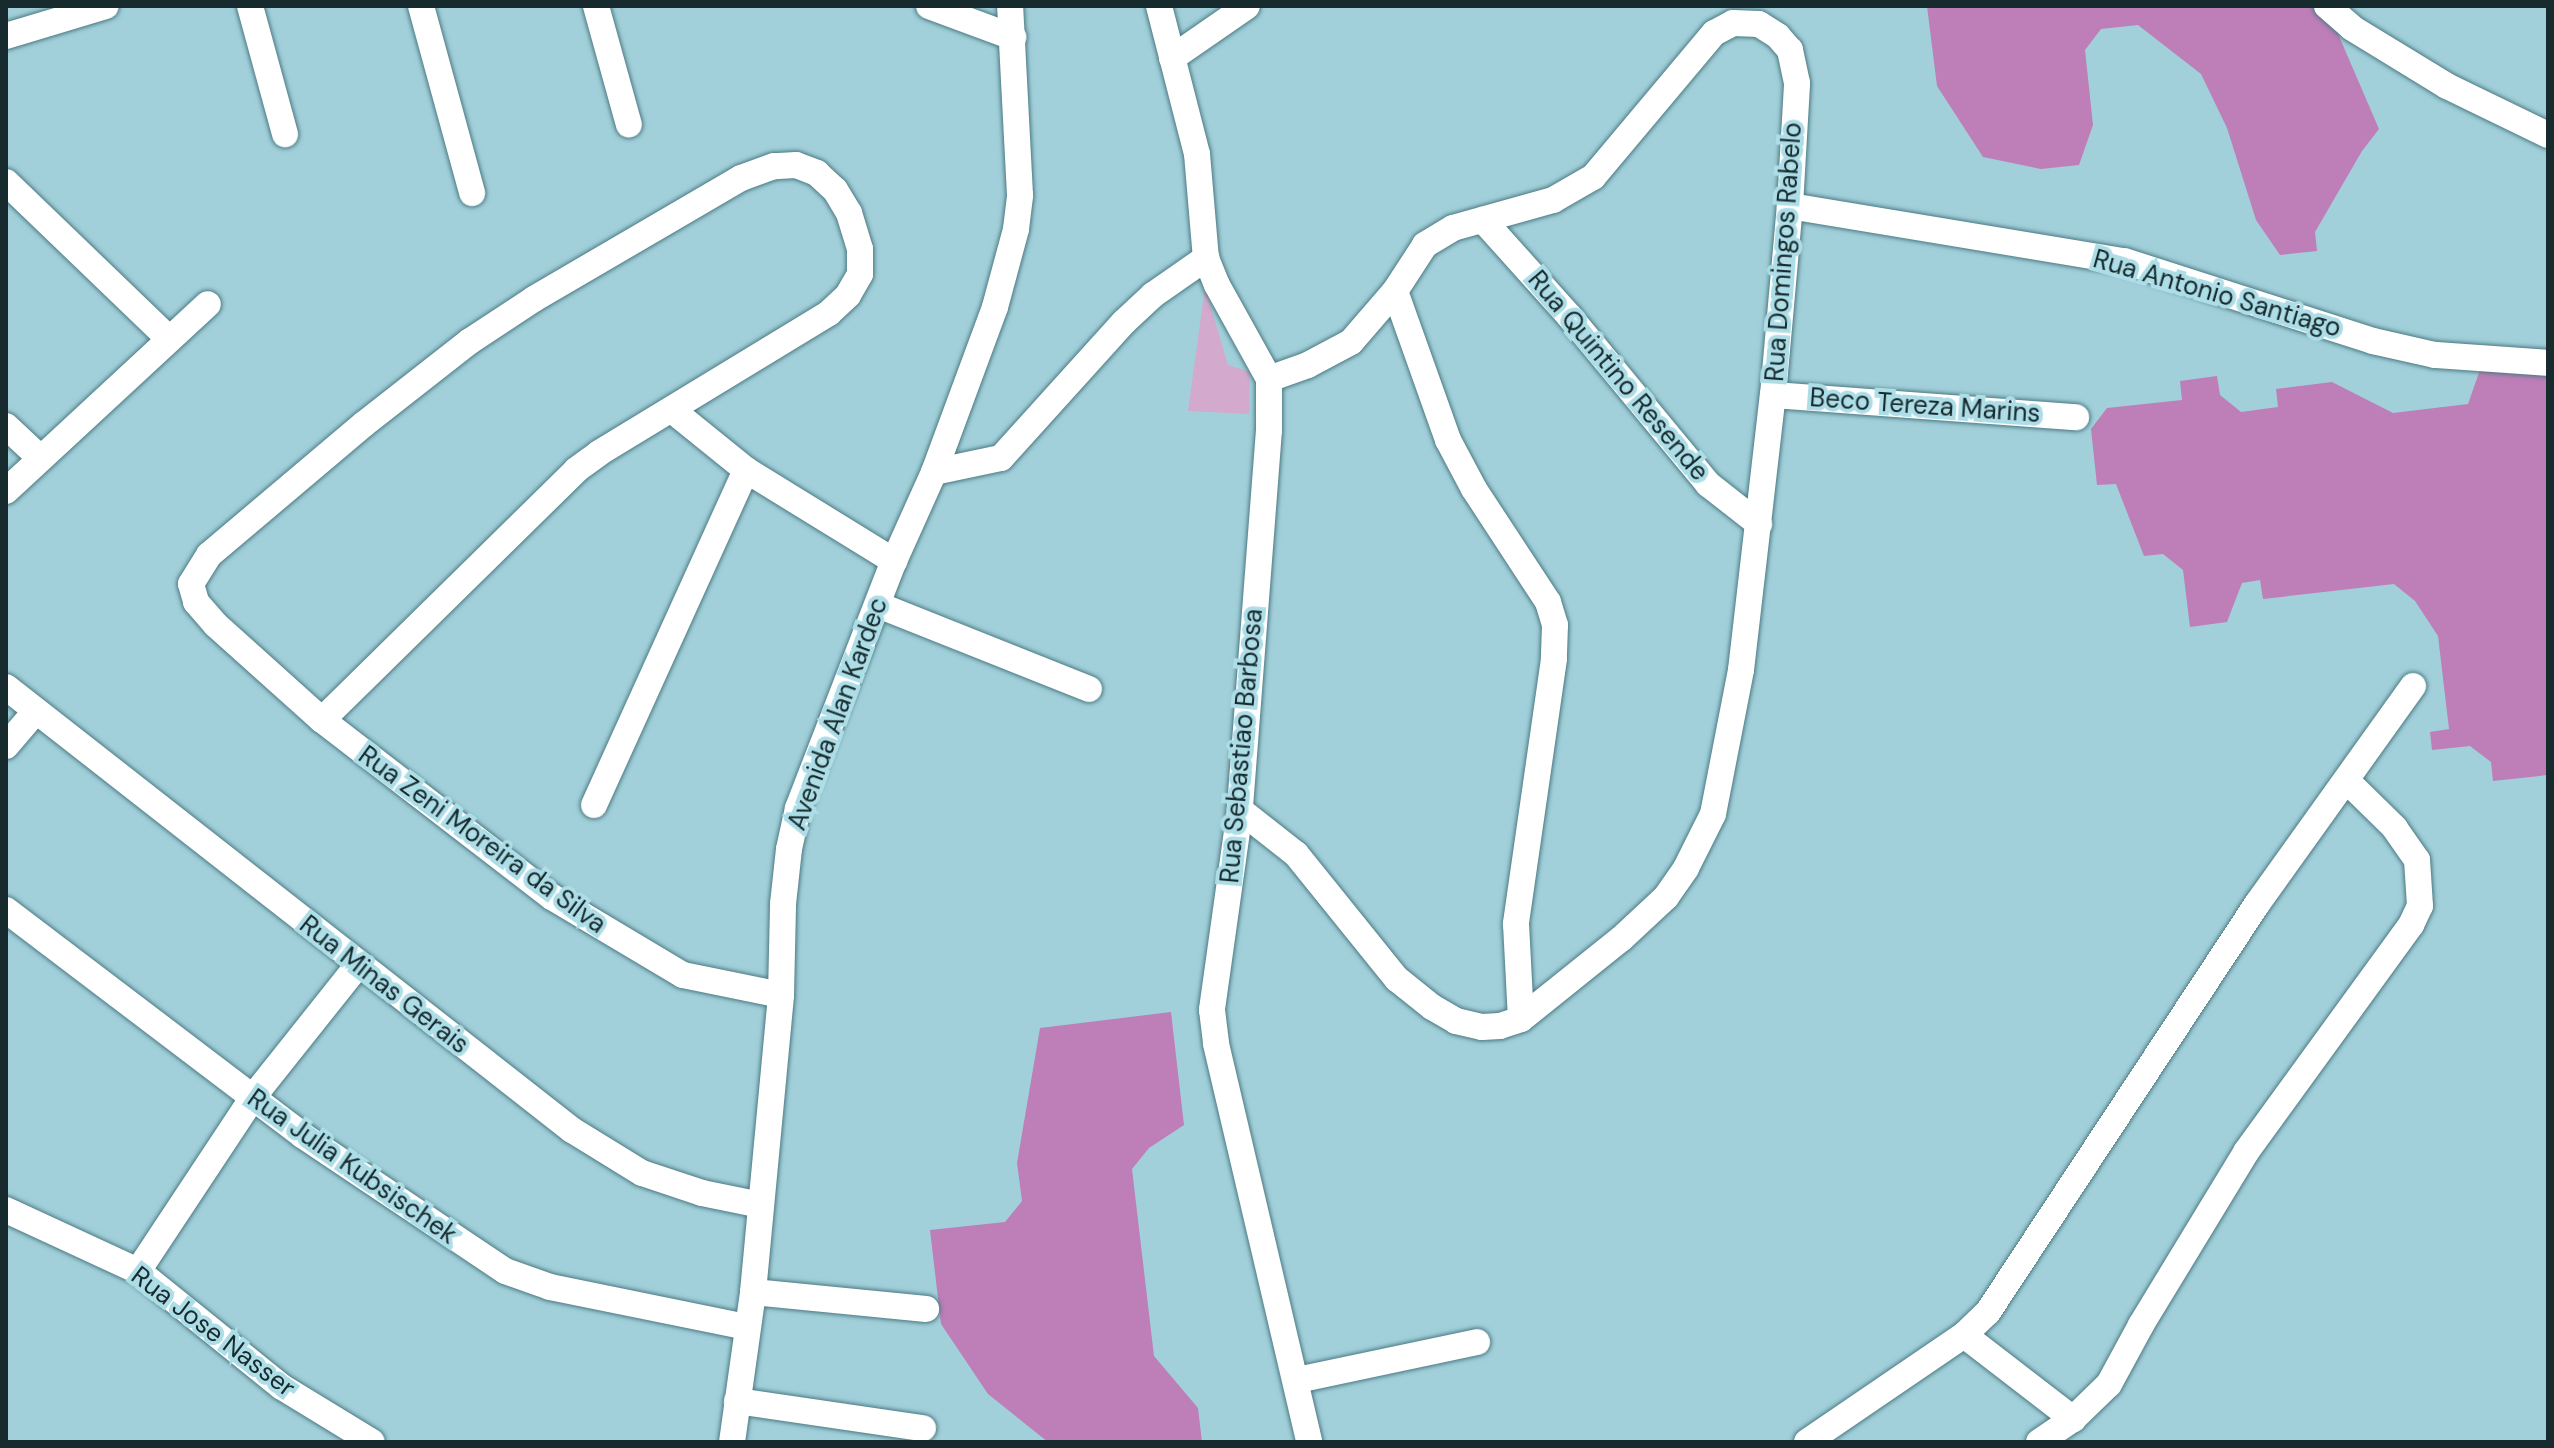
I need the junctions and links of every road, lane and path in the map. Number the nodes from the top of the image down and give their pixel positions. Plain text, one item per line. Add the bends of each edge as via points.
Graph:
1 (106, 6) edge
2 (250, 6) edge
3 (421, 6) edge
4 (596, 6) edge
5 (929, 6) edge
6 (1010, 6) edge
7 (1159, 6) edge
8 (1247, 6) edge
9 (2327, 6) edge
10 (58, 13) edge
11 (6, 36) edge
12 (1013, 37) junction
13 (1172, 58) junction
14 (629, 125) dead end
15 (285, 134) dead end
16 (2548, 135) edge
17 (6, 182) edge
18 (472, 193) dead end
19 (1790, 206) junction
20 (1483, 220) junction
21 (1206, 258) junction
22 (1395, 291) junction
23 (208, 304) dead end
24 (169, 339) junction
25 (2548, 363) edge
26 (1269, 379) junction
27 (1773, 395) junction
28 (672, 410) junction
29 (2076, 417) dead end
30 (6, 426) edge
31 (39, 457) junction
32 (746, 470) junction
33 (934, 472) junction
34 (6, 491) edge
35 (1759, 524) junction
36 (894, 561) junction
37 (878, 605) junction
38 (2413, 686) dead end
39 (6, 687) edge
40 (1089, 689) dead end
41 (35, 712) junction
42 (322, 720) junction
43 (6, 746) edge
44 (2348, 782) junction
45 (594, 805) dead end
46 (1240, 810) junction
47 (6, 910) edge
48 (358, 965) junction
49 (781, 995) junction
50 (1511, 1023) junction
51 (253, 1097) junction
52 (761, 1205) junction
53 (6, 1210) edge
54 (138, 1271) junction
55 (753, 1292) junction
56 (926, 1309) dead end
57 (746, 1327) junction
58 (1964, 1335) junction
59 (1477, 1342) dead end
60 (1297, 1380) junction
61 (737, 1401) junction
62 (2073, 1419) junction
63 (923, 1428) dead end
64 (372, 1442) edge
65 (732, 1442) edge
66 (1309, 1442) edge
67 (1807, 1442) edge
68 (2039, 1442) edge

1 - 10 street
2 - 15 street
3 - 18 street
4 - 14 street
5 - 12 street
6 - 12 street, Avenida Alan Kardec
7 - 13 street, Rua Sebastiao Barbosa
8 - 13 street
9 - 16 street via 2352,28 2447,86
10 - 11 street
12 - 33 street, Avenida Alan Kardec via 1020,195 1016,229 995,307
13 - 21 street, Rua Sebastiao Barbosa via 1197,154
17 - 24 street
19 - 20 street, Rua Domingos Rabelo via 1797,83 1790,50 1759,24 1733,23 1714,33 1593,177 1553,200
19 - 25 street, Rua Antonio Santiago via 2124,261 2373,341 2435,355
19 - 27 street, Rua Domingos Rabelo
20 - 22 street, Rua Domingos Rabelo via 1453,228 1425,245
20 - 35 street, Rua Quintino Resende via 1708,484
21 - 26 street, Rua Sebastiao Barbosa
21 - 33 street via 1124,322 1008,452
22 - 26 street, Rua Domingos Rabelo via 1351,342
22 - 50 street via 1448,440 1548,602 1555,625 1516,924
23 - 24 street
24 - 31 street
26 - 46 street, Rua Sebastiao Barbosa
27 - 29 street, Beco Tereza Marins
27 - 35 street, Rua Domingos Rabelo
28 - 32 street
28 - 42 street via 576,470
28 - 42 street, Rua Zeni Moreira da Silva via 829,313 848,295 860,274 860,249 849,213 817,173 796,165 774,166 741,178 534,299 470,341 364,424 209,555 191,584 196,602
30 - 31 street
31 - 34 street
32 - 36 street
32 - 45 street
33 - 36 street, Avenida Alan Kardec
35 - 50 street, Rua Domingos Rabelo via 1741,670 1713,814 1666,897 1621,939
36 - 37 street, Avenida Alan Kardec
37 - 40 street
37 - 49 street, Avenida Alan Kardec via 798,808 783,904
38 - 44 street
39 - 41 street, Rua Minas Gerais
41 - 43 street
41 - 48 street, Rua Minas Gerais
42 - 49 street, Rua Zeni Moreira da Silva via 552,897 648,957 683,975
44 - 58 street via 2257,904 2008,1285
44 - 62 street via 2409,844 2417,860 2420,906 2246,1152 2109,1384
46 - 50 street via 1296,854 1397,979 1432,1007 1456,1021 1482,1027
46 - 60 street, Rua Sebastiao Barbosa via 1212,1010
47 - 51 street, Rua Julia Kubsischek
48 - 51 street
48 - 52 street, Rua Minas Gerais via 572,1130 642,1173
49 - 52 street, Avenida Alan Kardec
51 - 54 street
51 - 57 street, Rua Julia Kubsischek via 505,1271 550,1287
52 - 55 street, Avenida Alan Kardec
53 - 54 street, Rua Jose Nasser
54 - 64 street, Rua Jose Nasser via 282,1387
55 - 56 street
55 - 57 street, Avenida Alan Kardec
57 - 61 street, Avenida Alan Kardec
58 - 62 street
58 - 67 street
59 - 60 street
60 - 66 street, Rua Sebastiao Barbosa
61 - 63 street
61 - 65 street, Avenida Alan Kardec
62 - 68 street

